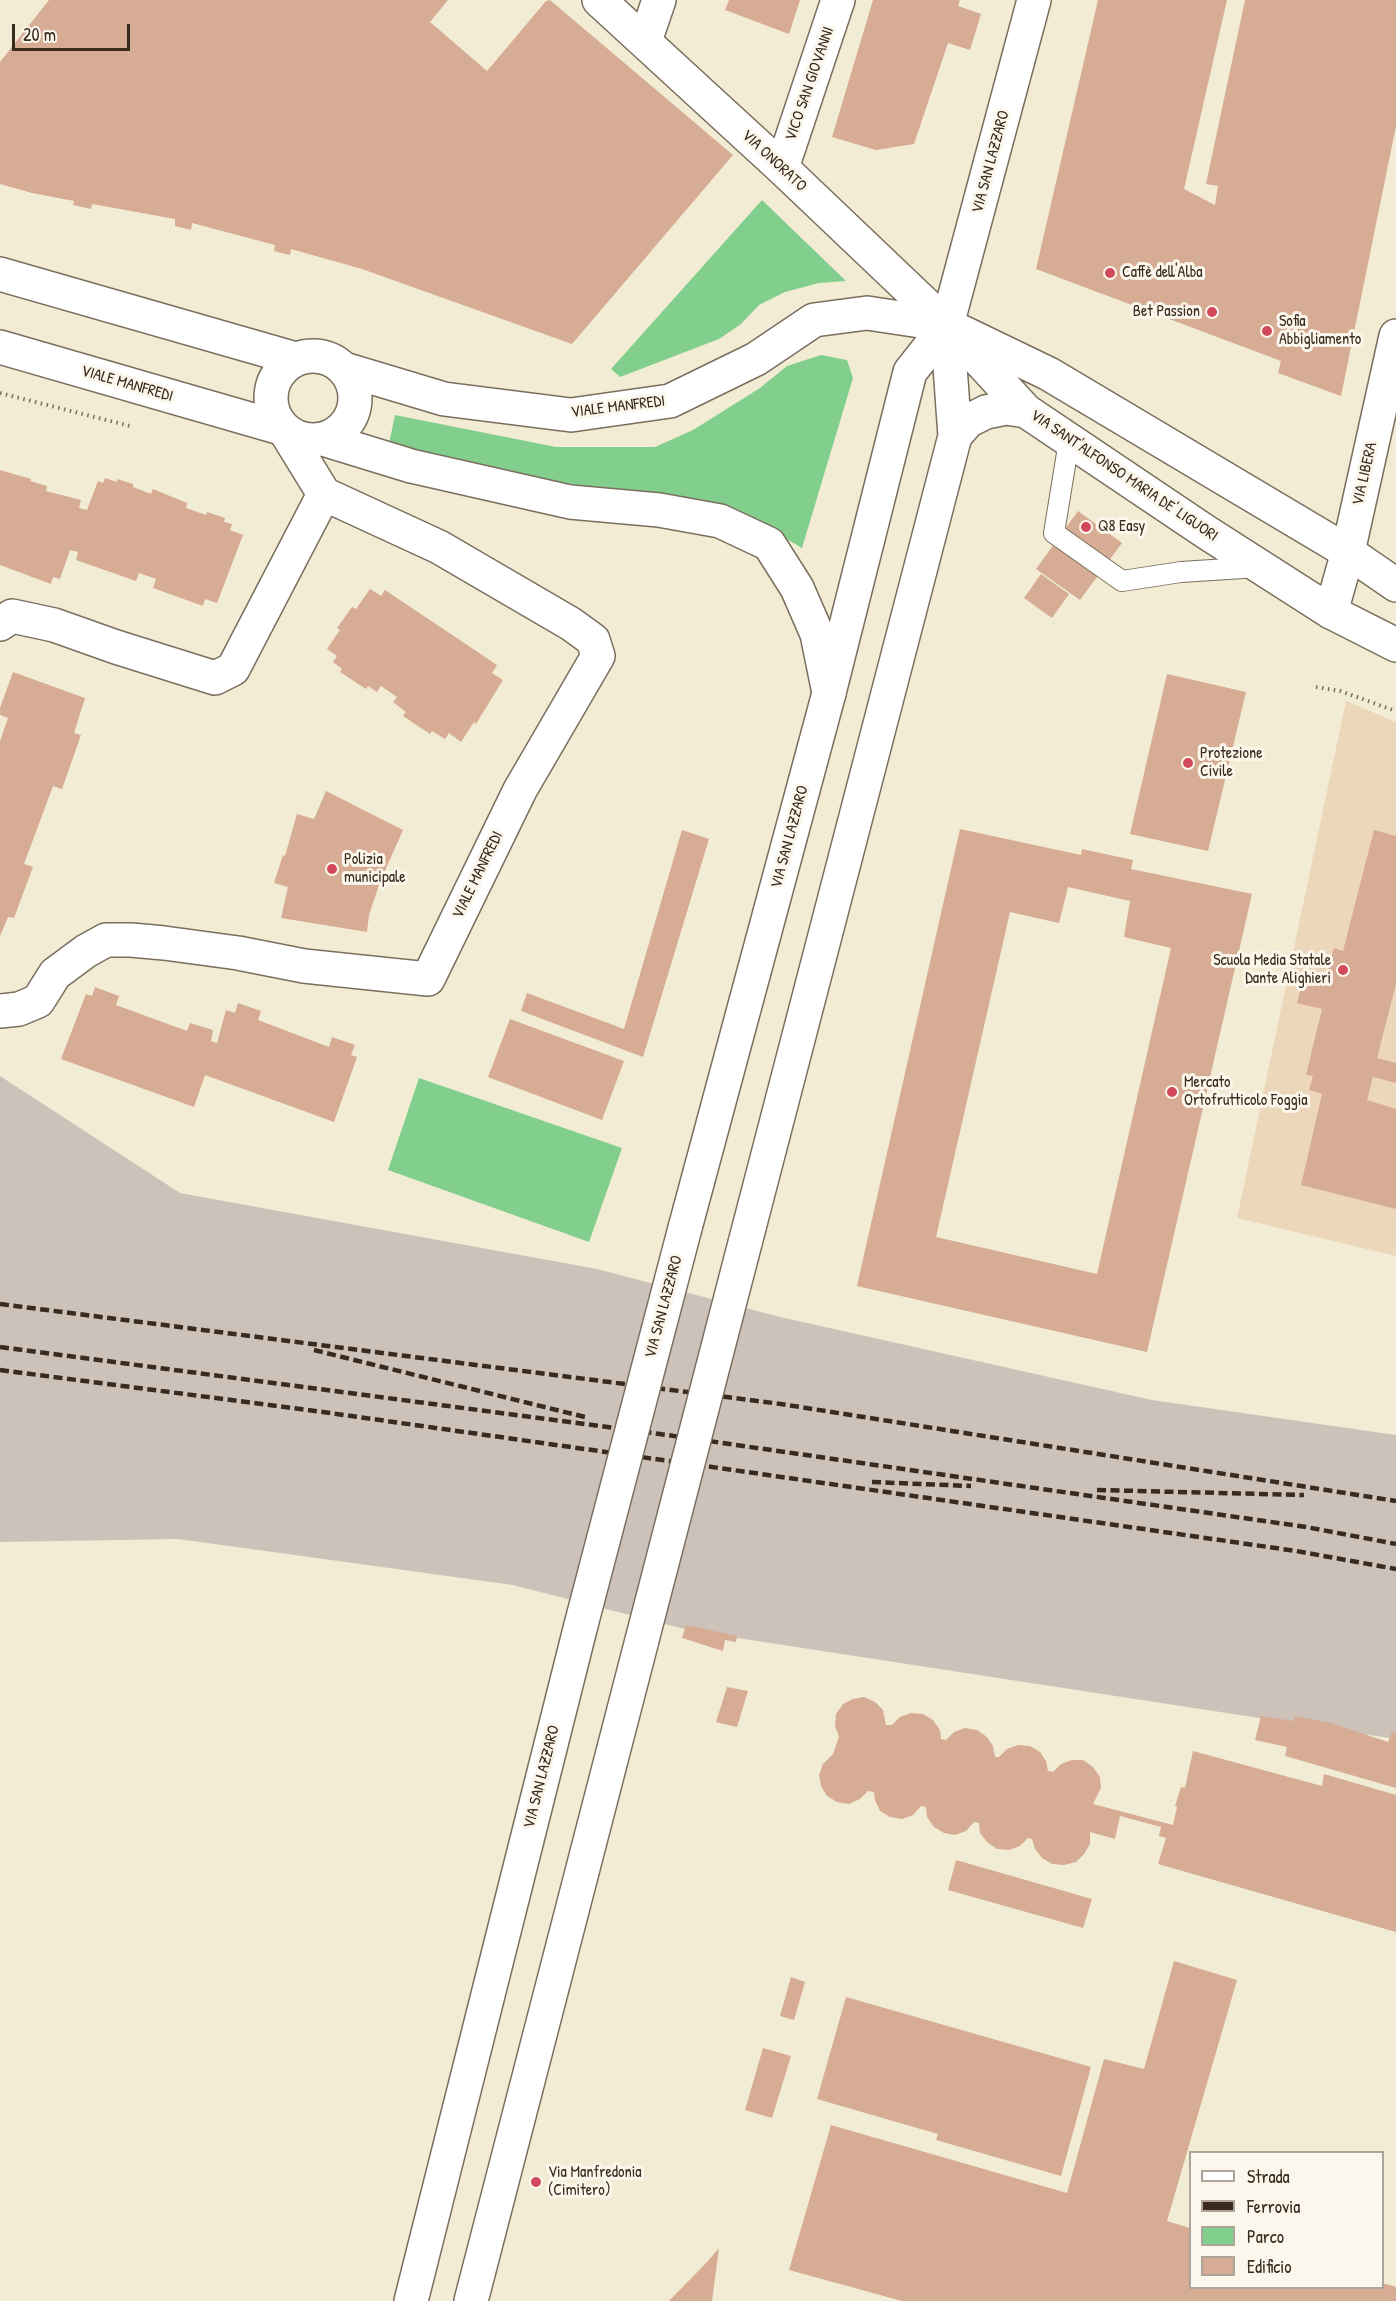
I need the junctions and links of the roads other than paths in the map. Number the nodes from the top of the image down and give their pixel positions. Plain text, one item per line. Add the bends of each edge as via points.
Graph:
1 (599, 0) edge
2 (659, 0) edge
3 (838, 0) edge
4 (1034, 0) edge
5 (645, 41) junction
6 (782, 168) junction
7 (0, 274) edge
8 (947, 325) junction
9 (1396, 336) edge
10 (0, 347) edge
11 (296, 359) junction
12 (344, 369) junction
13 (1026, 411) junction
14 (284, 429) junction
15 (955, 436) junction
16 (323, 439) junction
17 (1069, 441) junction
18 (324, 494) junction
19 (1348, 552) junction
20 (1396, 566) edge
21 (1261, 567) junction
22 (1396, 585) edge
23 (1331, 612) junction
24 (0, 624) edge
25 (1396, 645) edge
26 (829, 693) junction
27 (0, 1011) edge
28 (411, 2301) edge
29 (471, 2301) edge

1 - 5 main road, VIA ONORATO
2 - 5 main road
3 - 6 main road, VICO SAN GIOVANNI
4 - 8 main road, VIA SAN LAZZARO
5 - 6 main road, VIA ONORATO
6 - 8 main road, VIA ONORATO
7 - 11 main road
8 - 12 main road, VIALE MANFREDI via 867,313 814,320 756,359 670,401 572,415 444,399
8 - 13 main road, VIA SANT'ALFONSO MARIA DE' LIGUORI
8 - 15 main road, VIA SAN LAZZARO
8 - 19 main road via 1049,374
8 - 26 main road, VIA SAN LAZZARO via 910,372
9 - 19 main road, VIA LIBERA
10 - 14 main road, VIALE MANFREDI
11 - 12 main road via 323,357
11 - 14 main road via 284,366 270,390 275,418
12 - 16 main road via 353,384 353,411 346,424
13 - 15 main road via 1006,408 986,412 968,421
13 - 17 main road, VIA SANT'ALFONSO MARIA DE' LIGUORI
14 - 16 main road via 295,437
14 - 18 main road
15 - 29 main road, VIA SAN LAZZARO, bridge
16 - 26 main road via 411,466 570,502 659,510 720,521 769,544 797,588 817,634
17 - 21 main road, VIA SANT'ALFONSO MARIA DE' LIGUORI
17 - 21 lane via 1054,533 1122,581 1181,572
18 - 24 main road via 233,669 215,678 54,625 12,616
18 - 27 main road, VIALE MANFREDI via 439,547 561,618 593,640 598,656 520,790 428,979 304,966 164,943 106,940 55,974 38,1001
19 - 20 main road
19 - 22 main road
19 - 23 main road, VIA LIBERA
21 - 23 main road, VIA SANT'ALFONSO MARIA DE' LIGUORI
23 - 25 main road, VIA SANT'ALFONSO MARIA DE' LIGUORI
26 - 28 main road, VIA SAN LAZZARO, bridge via 581,1624

